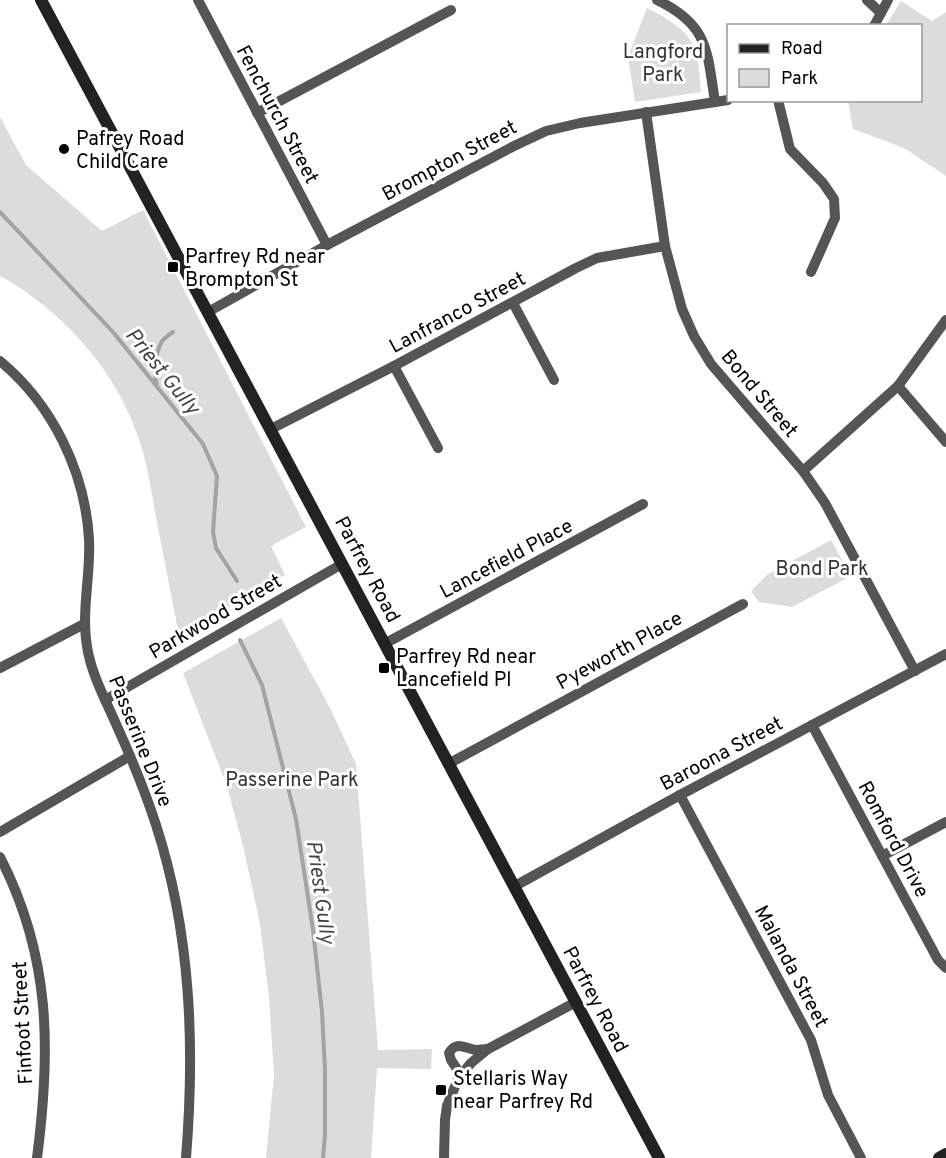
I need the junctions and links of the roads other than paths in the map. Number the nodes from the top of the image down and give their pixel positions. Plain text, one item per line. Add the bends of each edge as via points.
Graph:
1 (42, 0) edge
2 (198, 0) edge
3 (657, 0) edge
4 (867, 0) edge
5 (888, 0) edge
6 (451, 10) dead end
7 (881, 13) junction
8 (875, 24) edge
9 (727, 100) edge
10 (716, 102) junction
11 (778, 102) edge
12 (646, 112) junction
13 (257, 113) junction
14 (327, 245) junction
15 (665, 246) junction
16 (811, 272) dead end
17 (513, 303) junction
18 (208, 312) junction
19 (946, 320) edge
20 (0, 361) edge
21 (394, 366) junction
22 (554, 380) dead end
23 (898, 386) junction
24 (272, 429) junction
25 (946, 442) edge
26 (438, 448) dead end
27 (803, 471) junction
28 (644, 504) dead end
29 (342, 564) junction
30 (743, 604) dead end
31 (84, 624) junction
32 (386, 643) junction
33 (946, 654) edge
34 (0, 668) edge
35 (915, 671) junction
36 (105, 700) junction
37 (812, 725) junction
38 (130, 756) junction
39 (450, 763) junction
40 (680, 795) junction
41 (946, 822) edge
42 (0, 832) edge
43 (0, 856) edge
44 (882, 856) junction
45 (515, 886) junction
46 (946, 968) edge
47 (576, 1002) junction
48 (488, 1049) junction
49 (461, 1075) junction
50 (946, 1154) edge
51 (37, 1158) edge
52 (186, 1158) edge
53 (444, 1158) edge
54 (659, 1158) edge
55 (861, 1158) edge
56 (939, 1158) edge

1 - 18 main road, Parfrey Road
2 - 13 street, Fenchurch Street
3 - 10 street via 675,9 696,28 706,46
4 - 7 street
5 - 7 street
6 - 13 street
7 - 8 street
9 - 10 street, Brompton Street
10 - 12 street, Brompton Street
11 - 16 street via 790,149 834,199 834,218
12 - 14 street, Brompton Street via 546,131
12 - 15 street, Bond Street
13 - 14 street, Fenchurch Street
14 - 18 street, Brompton Street
15 - 17 street, Lanfranco Street via 597,258
15 - 27 street, Bond Street via 682,309 711,364
17 - 21 street, Lanfranco Street
17 - 22 street
18 - 24 main road, Parfrey Road
19 - 23 street
20 - 31 street, Passerine Drive via 18,376 48,414 68,452 82,493 89,539
21 - 24 street, Lanfranco Street
21 - 26 street
23 - 25 street
23 - 27 street
24 - 29 main road, Parfrey Road
27 - 35 street, Bond Street via 825,503
28 - 32 street, Lancefield Place
29 - 32 main road, Parfrey Road
29 - 36 street, Parkwood Street
30 - 39 street, Pyeworth Place
31 - 34 street
31 - 36 street, Passerine Drive via 88,653
32 - 39 main road, Parfrey Road
33 - 35 street, Baroona Street
35 - 37 street, Baroona Street
36 - 38 street, Passerine Drive
37 - 40 street, Baroona Street
37 - 44 street, Romford Drive
38 - 42 street
38 - 52 street, Passerine Drive via 171,878 186,957 192,1065
39 - 45 main road, Parfrey Road
40 - 45 street, Baroona Street
40 - 55 street, Malanda Street via 812,1040 828,1095
41 - 44 street
43 - 51 street, Finfoot Street via 24,912 42,989 44,1100
44 - 46 street, Romford Drive
45 - 47 main road, Parfrey Road
47 - 48 street
47 - 54 main road, Parfrey Road
48 - 49 street
48 - 49 street via 464,1045 451,1048 451,1060
49 - 53 street via 447,1106
50 - 56 main road

